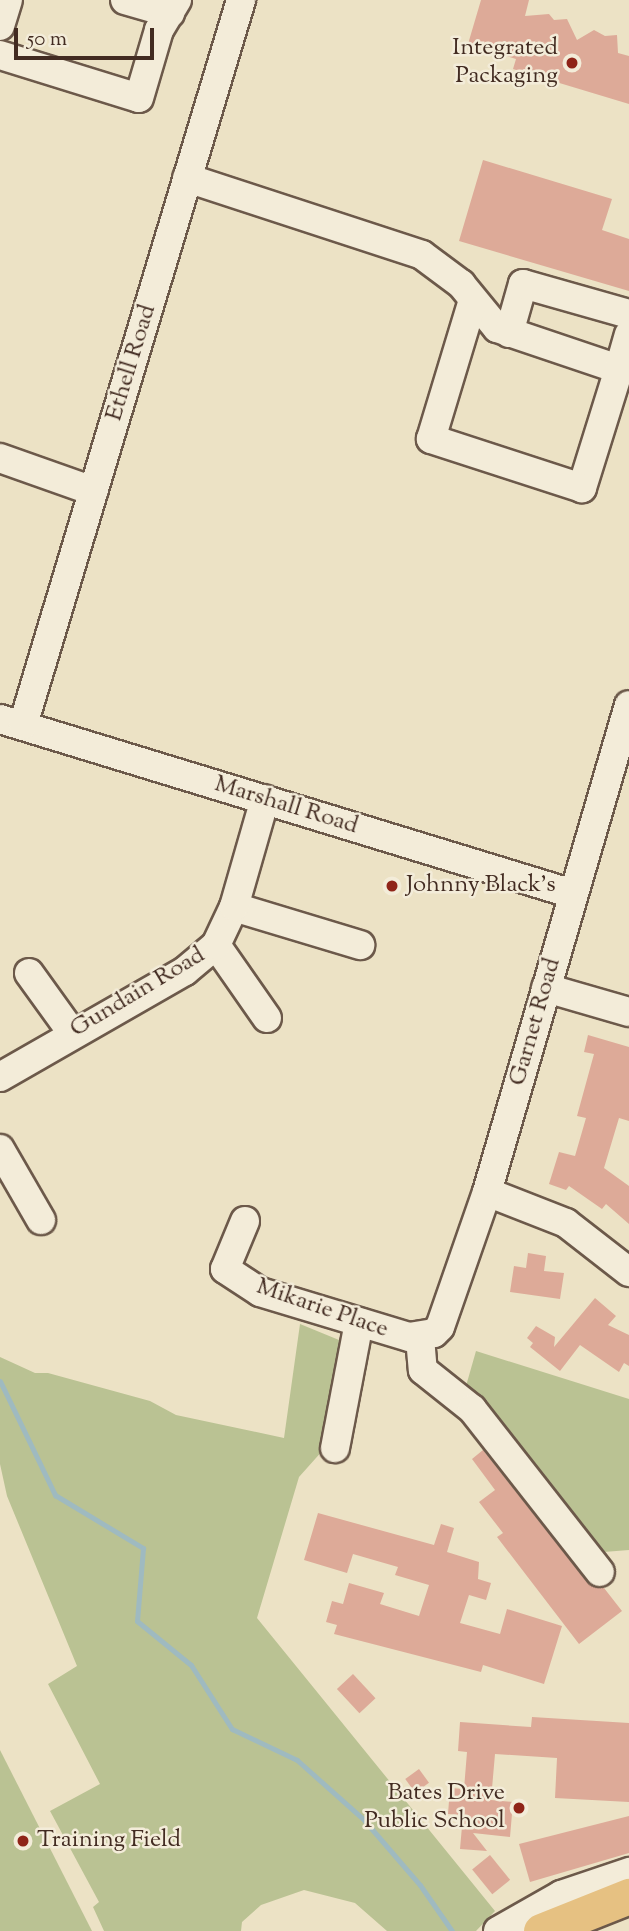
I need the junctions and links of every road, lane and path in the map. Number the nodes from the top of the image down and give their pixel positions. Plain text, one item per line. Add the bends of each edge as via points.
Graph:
1 (8, 0) edge
2 (125, 0) edge
3 (241, 0) edge
4 (174, 6) edge
5 (0, 26) edge
6 (0, 55) edge
7 (187, 178) junction
8 (473, 300) junction
9 (629, 314) edge
10 (509, 333) junction
11 (629, 334) edge
12 (619, 369) junction
13 (0, 458) edge
14 (93, 491) junction
15 (629, 705) edge
16 (11, 722) edge
17 (624, 742) edge
18 (265, 799) junction
19 (573, 894) junction
20 (234, 907) junction
21 (216, 945) junction
22 (360, 945) dead end
23 (29, 973) dead end
24 (546, 988) junction
25 (629, 1012) edge
26 (267, 1017) dead end
27 (73, 1034) junction
28 (0, 1077) edge
29 (0, 1149) edge
30 (487, 1192) junction
31 (41, 1220) dead end
32 (244, 1221) dead end
33 (629, 1272) edge
34 (359, 1322) junction
35 (427, 1336) junction
36 (334, 1448) dead end
37 (600, 1572) dead end
38 (629, 1872) edge
39 (629, 1896) edge
40 (498, 1931) edge
41 (541, 1931) edge

1 - 5 street
2 - 4 street
3 - 7 street, Ethell Road
4 - 6 street via 159,30 139,99
7 - 8 street via 422,256 453,276
7 - 14 street, Ethell Road
8 - 10 street via 488,319
8 - 12 street via 431,439 582,488
9 - 10 street via 523,284
10 - 12 street
11 - 12 street
13 - 14 street
14 - 16 street, Ethell Road
15 - 17 street, Garnet Road
16 - 18 street, Marshall Road
17 - 19 street, Garnet Road
18 - 19 street, Marshall Road
18 - 20 street, Gundain Road
19 - 24 street, Garnet Road
20 - 21 street, Gundain Road
20 - 22 street
21 - 26 street
21 - 27 street, Gundain Road via 185,971
23 - 27 street
24 - 25 street
24 - 30 street, Garnet Road
27 - 28 street, Gundain Road
29 - 31 street
30 - 33 street via 566,1223
30 - 35 street, Garnet Road via 446,1315
32 - 34 street, Mikarie Place via 225,1269 260,1292
34 - 35 street, Mikarie Place
34 - 36 street
35 - 37 street via 423,1370 471,1409
38 - 40 street via 561,1895
39 - 41 main road

